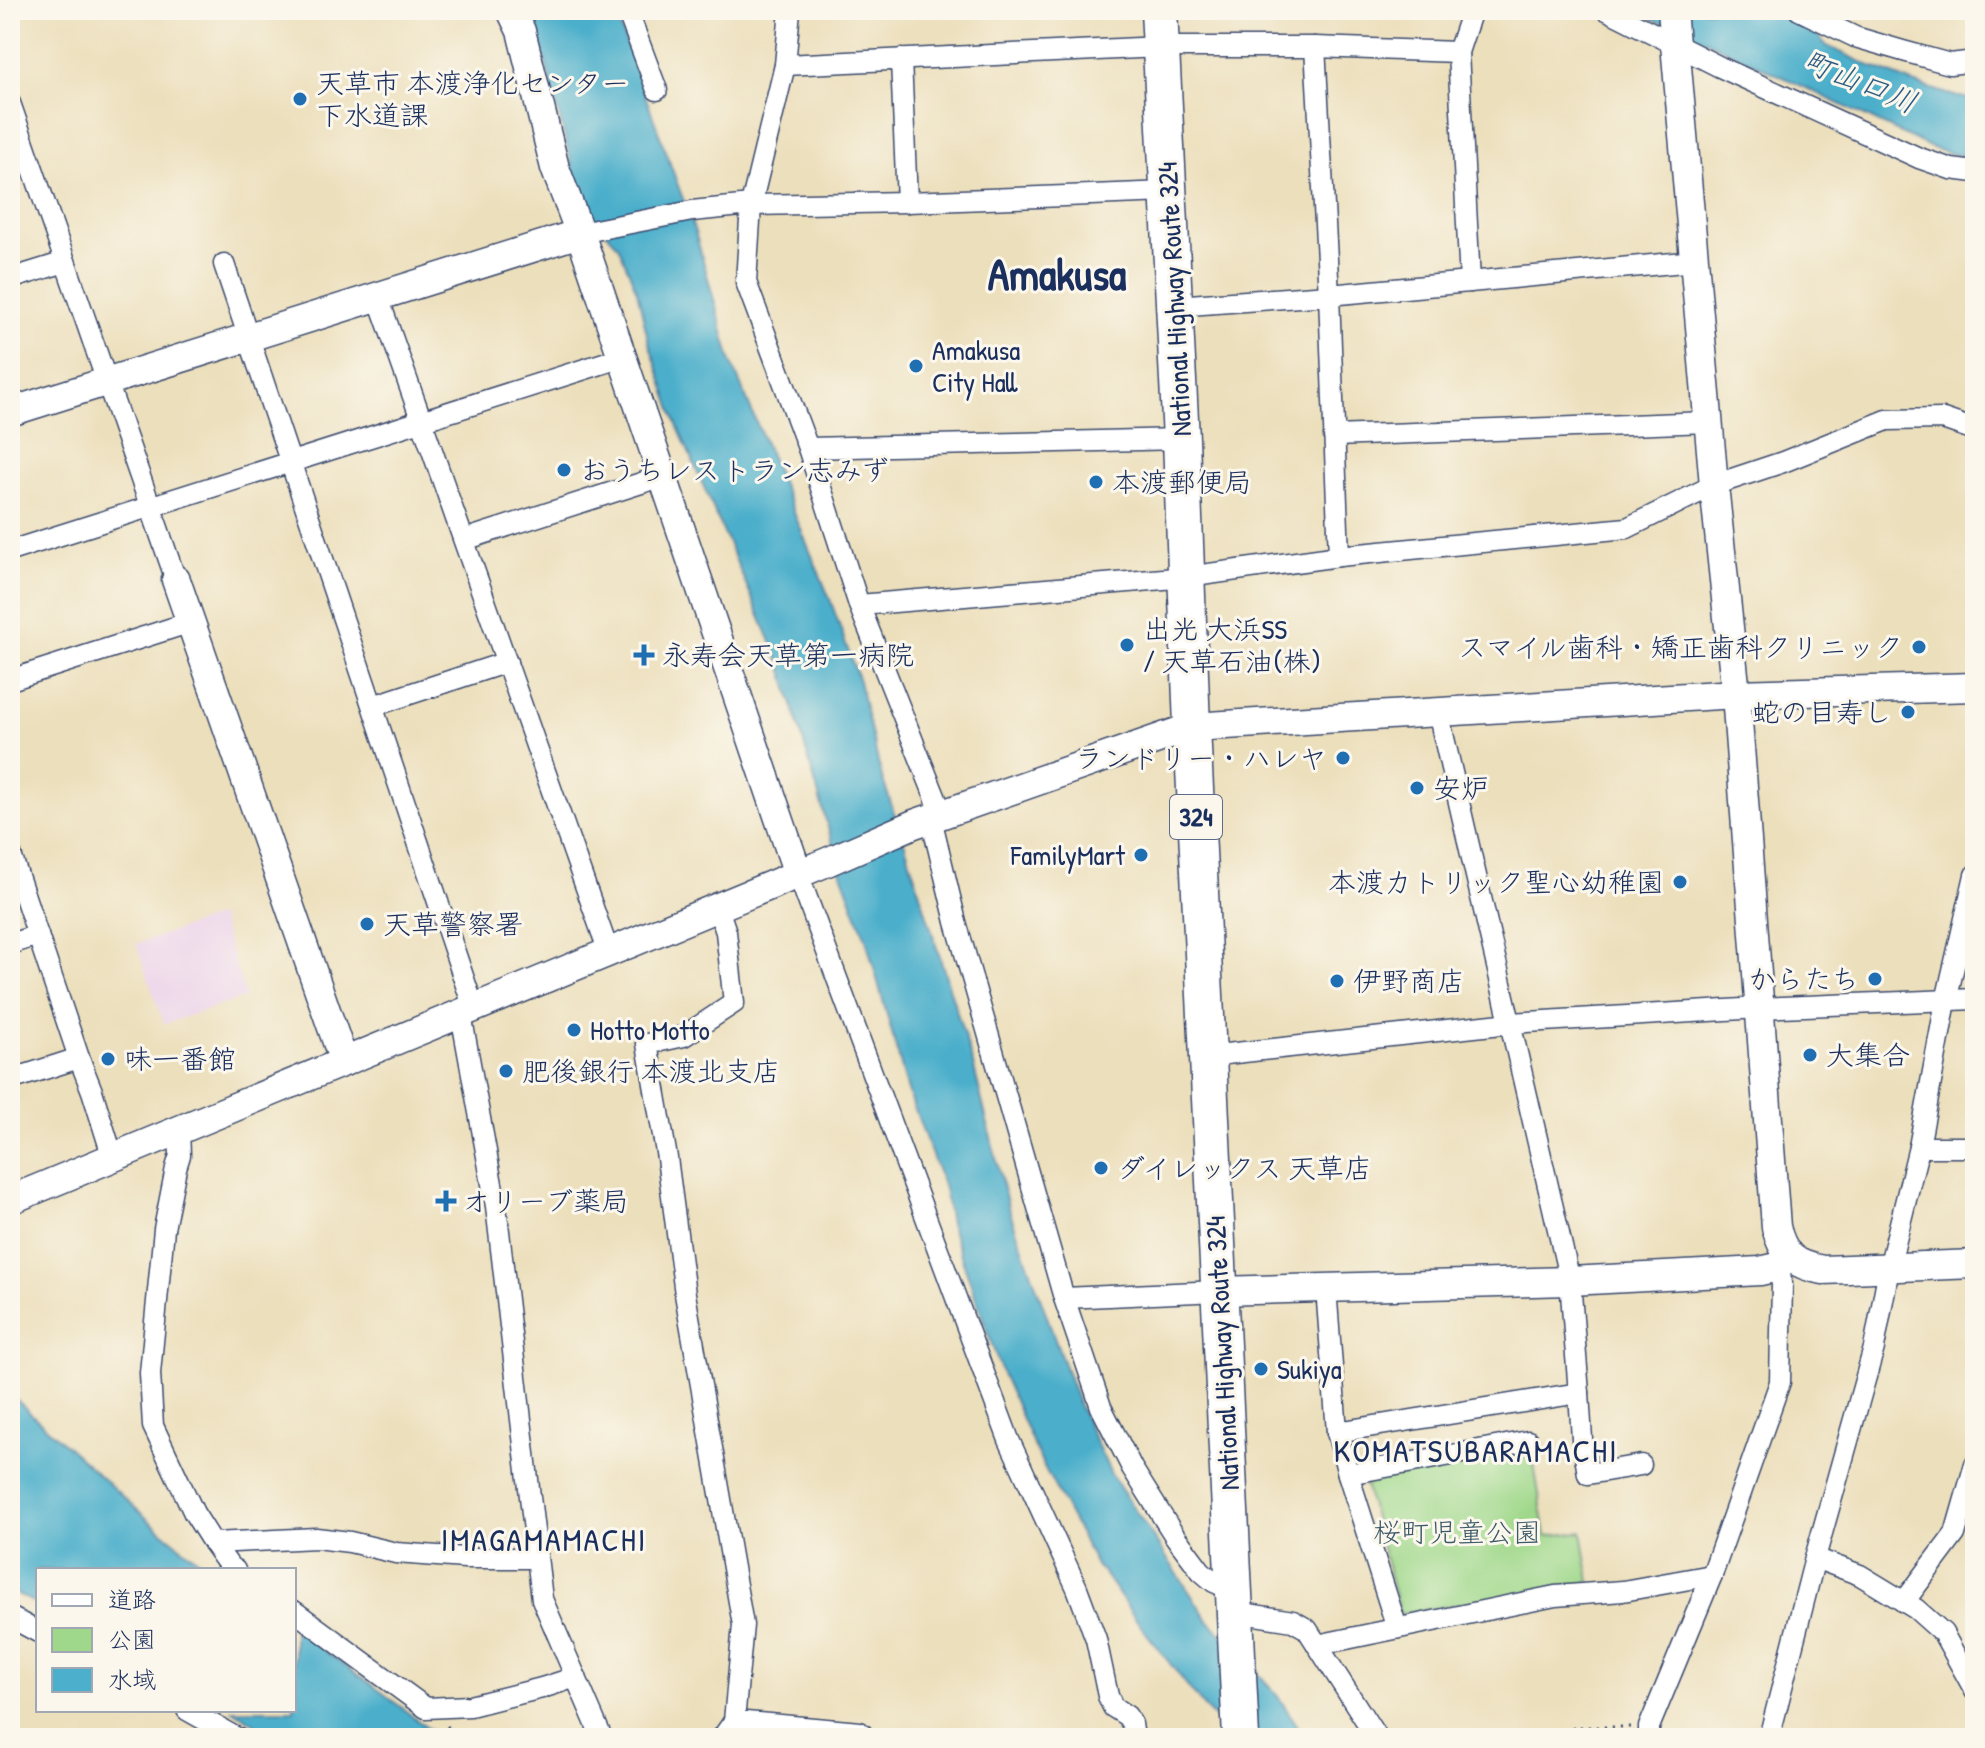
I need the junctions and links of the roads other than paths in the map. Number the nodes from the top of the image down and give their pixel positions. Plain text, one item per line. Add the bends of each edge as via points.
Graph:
1 (511, 10) edge
2 (627, 10) edge
3 (790, 10) edge
4 (1159, 10) edge
5 (1472, 10) edge
6 (1607, 10) edge
7 (1799, 10) edge
8 (1673, 31) edge
9 (1160, 47) junction
10 (1315, 47) junction
11 (1458, 52) junction
12 (901, 59) junction
13 (1975, 61) edge
14 (785, 65) junction
15 (657, 90) dead end
16 (10, 103) edge
17 (19, 156) edge
18 (1975, 172) edge
19 (1168, 192) junction
20 (907, 202) junction
21 (751, 205) junction
22 (588, 232) junction
23 (1695, 261) junction
24 (65, 262) junction
25 (224, 264) dead end
26 (10, 279) edge
27 (1470, 282) junction
28 (1329, 295) junction
29 (378, 297) junction
30 (1174, 306) junction
31 (249, 337) junction
32 (623, 357) junction
33 (107, 382) junction
34 (10, 412) edge
35 (422, 421) junction
36 (1708, 422) junction
37 (1975, 430) edge
38 (1334, 436) junction
39 (1181, 439) junction
40 (808, 448) junction
41 (291, 462) junction
42 (663, 476) junction
43 (1714, 485) junction
44 (150, 507) junction
45 (464, 540) junction
46 (10, 551) edge
47 (1339, 556) junction
48 (1187, 577) junction
49 (176, 580) joint
50 (859, 605) junction
51 (191, 622) junction
52 (507, 662) junction
53 (10, 680) edge
54 (1975, 687) edge
55 (1736, 694) junction
56 (373, 706) junction
57 (1438, 712) junction
58 (1192, 727) junction
59 (929, 819) junction
60 (10, 852) edge
61 (798, 874) junction
62 (1975, 875) edge
63 (718, 908) junction
64 (38, 935) junction
65 (10, 944) edge
66 (609, 953) junction
67 (1975, 999) edge
68 (1946, 1001) junction
69 (1759, 1008) junction
70 (467, 1011) junction
71 (1511, 1023) junction
72 (1208, 1056) junction
73 (79, 1058) junction
74 (344, 1062) junction
75 (10, 1080) edge
76 (179, 1130) junction
77 (1919, 1147) junction
78 (1975, 1147) edge
79 (113, 1158) junction
80 (10, 1200) edge
81 (1783, 1262) junction
82 (1975, 1264) edge
83 (1889, 1268) junction
84 (1570, 1281) junction
85 (1326, 1288) junction
86 (1219, 1291) junction
87 (1064, 1298) junction
88 (1579, 1393) junction
89 (1337, 1432) junction
90 (1528, 1441) dead end
91 (1975, 1464) edge
92 (1641, 1465) dead end
93 (1348, 1474) junction
94 (213, 1543) junction
95 (536, 1558) junction
96 (1815, 1558) junction
97 (232, 1568) edge
98 (1712, 1575) junction
99 (1904, 1602) junction
100 (1235, 1609) junction
101 (296, 1612) edge
102 (10, 1617) edge
103 (1397, 1628) junction
104 (36, 1631) edge
105 (1317, 1645) junction
106 (576, 1677) junction
107 (1975, 1691) edge
108 (191, 1712) edge
109 (728, 1730) edge
110 (1649, 1733) edge
111 (237, 1738) edge
112 (602, 1738) edge
113 (866, 1738) edge
114 (1134, 1738) edge
115 (1241, 1738) edge
116 (1377, 1738) edge
117 (1769, 1738) edge

1 - 22 street via 555,168
2 - 15 street
3 - 14 street
4 - 9 highway, National Highway Route 324 / 324
5 - 11 street
6 - 8 street
7 - 13 street via 1867,40 1950,64
8 - 18 street via 1919,158
8 - 23 street
9 - 10 street
9 - 12 street
9 - 19 highway, National Highway Route 324 / 324
10 - 11 street
10 - 28 street
11 - 27 street
12 - 14 street
12 - 20 street
14 - 21 street
16 - 17 street
17 - 24 street
19 - 20 street
19 - 30 highway, National Highway Route 324 / 324
20 - 21 street
21 - 22 street
21 - 40 street via 746,282
22 - 29 street
22 - 32 street
23 - 27 street
23 - 36 street
24 - 26 street
24 - 33 street
25 - 31 street
27 - 28 street
28 - 30 street
28 - 38 street
29 - 31 street
29 - 35 street
30 - 39 highway, National Highway Route 324 / 324
31 - 33 street
31 - 41 street
32 - 35 street
32 - 42 street
33 - 34 street
33 - 44 street
35 - 41 street
35 - 45 street
36 - 38 street
36 - 43 street
37 - 43 street via 1943,419 1887,420
38 - 47 street
39 - 40 street
39 - 48 highway, National Highway Route 324 / 324
40 - 50 street
41 - 44 street
41 - 56 street
42 - 45 street
42 - 61 street
43 - 47 street via 1627,528
43 - 55 street
44 - 46 street
44 - 49 street
45 - 52 street
47 - 48 street
48 - 50 street
48 - 58 highway, National Highway Route 324 / 324
49 - 51 street
50 - 59 street
51 - 53 street
51 - 74 street
52 - 56 street
52 - 66 street
54 - 55 street
55 - 57 street
55 - 69 street
56 - 70 street
57 - 58 street
57 - 71 street
58 - 59 street
58 - 72 highway, National Highway Route 324 / 324
59 - 61 street
59 - 87 street
60 - 64 street
61 - 63 street
61 - 114 street via 1009,1440 1077,1588 1096,1639 1108,1696 1132,1724
62 - 68 street
63 - 66 street
63 - 109 street via 734,1003 684,1036 647,1044 743,1625
64 - 65 street
64 - 73 street
66 - 70 street
67 - 68 street
68 - 69 street
68 - 77 street
69 - 71 street
69 - 81 street
70 - 74 street
70 - 95 street via 496,1206
71 - 72 street
71 - 84 street
72 - 86 highway, National Highway Route 324 / 324
73 - 75 street
73 - 79 street
74 - 76 street
76 - 79 street
76 - 94 street via 150,1373 153,1426
77 - 78 street
77 - 83 street
79 - 80 street
81 - 83 street via 1823,1270
81 - 84 street via 1760,1271
81 - 98 street via 1780,1382
82 - 83 street
83 - 96 street via 1874,1348
84 - 85 street
84 - 88 street
85 - 86 street
85 - 89 street
86 - 87 street
86 - 100 highway, National Highway Route 324 / 324
87 - 100 street via 1101,1407 1132,1468 1174,1535
88 - 89 street
88 - 92 street via 1588,1474
89 - 93 street
90 - 93 street
91 - 99 street via 1955,1534
93 - 103 street
94 - 95 street via 316,1538 396,1553
94 - 97 street
95 - 106 street via 542,1599
96 - 99 street via 1860,1575
96 - 117 street
98 - 103 street via 1623,1591 1555,1596
98 - 110 street
99 - 107 street via 1943,1633
100 - 105 street via 1293,1621 1307,1629
100 - 115 highway, National Highway Route 324 / 324
101 - 106 street via 426,1708 470,1706
102 - 104 street
103 - 105 street
105 - 116 street
106 - 112 street
108 - 111 street
109 - 113 street via 860,1732

